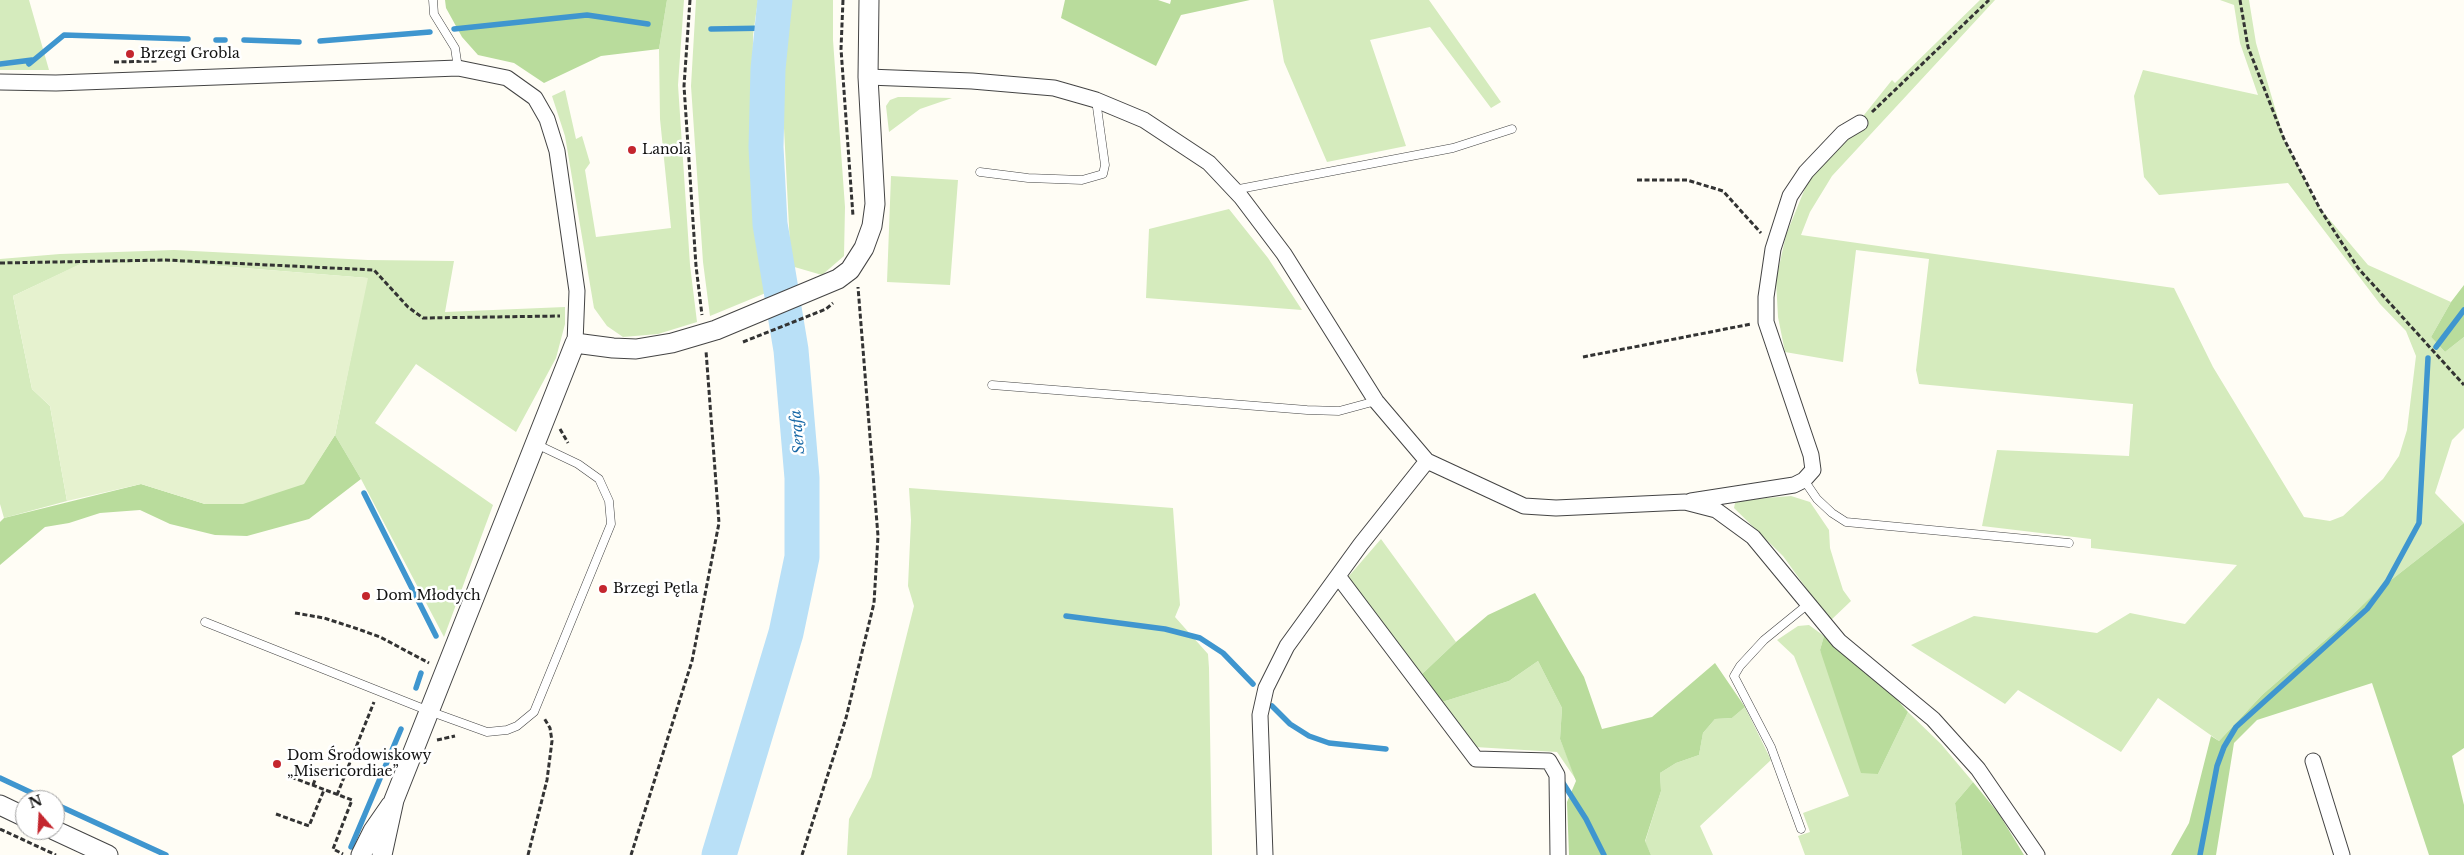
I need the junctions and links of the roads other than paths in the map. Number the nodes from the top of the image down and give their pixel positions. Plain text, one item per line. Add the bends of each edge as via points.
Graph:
1 (434, 0) edge
2 (869, 0) edge
3 (458, 68) junction
4 (868, 77) junction
5 (0, 82) edge
6 (1096, 100) junction
7 (1860, 123) road end
8 (1512, 129) dead end
9 (980, 172) dead end
10 (1234, 190) junction
11 (575, 343) junction
12 (992, 385) dead end
13 (1376, 401) junction
14 (536, 444) junction
15 (1427, 461) junction
16 (1804, 480) junction
17 (1685, 502) junction
18 (2069, 543) dead end
19 (1338, 576) junction
20 (1807, 605) junction
21 (205, 622) dead end
22 (429, 711) junction
23 (2313, 761) dead end
24 (394, 800) junction
25 (0, 805) edge
26 (15, 812) edge
27 (1800, 829) dead end
28 (65, 835) edge
29 (108, 855) edge
30 (361, 855) edge
31 (382, 855) edge
32 (1265, 855) edge
33 (1558, 855) edge
34 (2037, 855) edge
35 (2342, 855) edge

1 - 3 lane via 434,14 455,48
2 - 4 street
3 - 5 street via 66,83
3 - 11 street via 507,78 518,84 535,98 547,119 557,151 576,278 578,315
4 - 6 street via 1054,88
4 - 11 street via 874,214 868,237 856,261 838,279 827,286 710,326 672,343 636,349
6 - 9 lane via 1105,165 1103,174 1082,180
6 - 10 street via 1144,120 1209,163
7 - 16 street via 1843,133 1806,172 1790,196 1773,249 1766,322 1811,455 1813,470
8 - 10 lane via 1454,148
10 - 13 street via 1284,254
11 - 14 street
12 - 13 lane via 1307,410 1339,411
13 - 15 street
14 - 22 street
14 - 22 lane via 578,464 599,479 609,501 611,524 534,712 517,726 487,732
15 - 17 street via 1524,506 1556,508
15 - 19 street
16 - 17 street via 1794,485
16 - 18 lane via 1817,499 1846,522
17 - 20 street via 1716,510 1753,537
19 - 32 street via 1287,646 1266,688 1260,715
19 - 33 street via 1476,759 1549,761 1557,776
20 - 27 lane via 1764,640 1734,676 1771,747
20 - 34 street via 1839,641 1933,719 1978,769
21 - 22 lane
22 - 24 street
23 - 35 street
24 - 30 street
24 - 31 street
25 - 26 street
28 - 29 street

